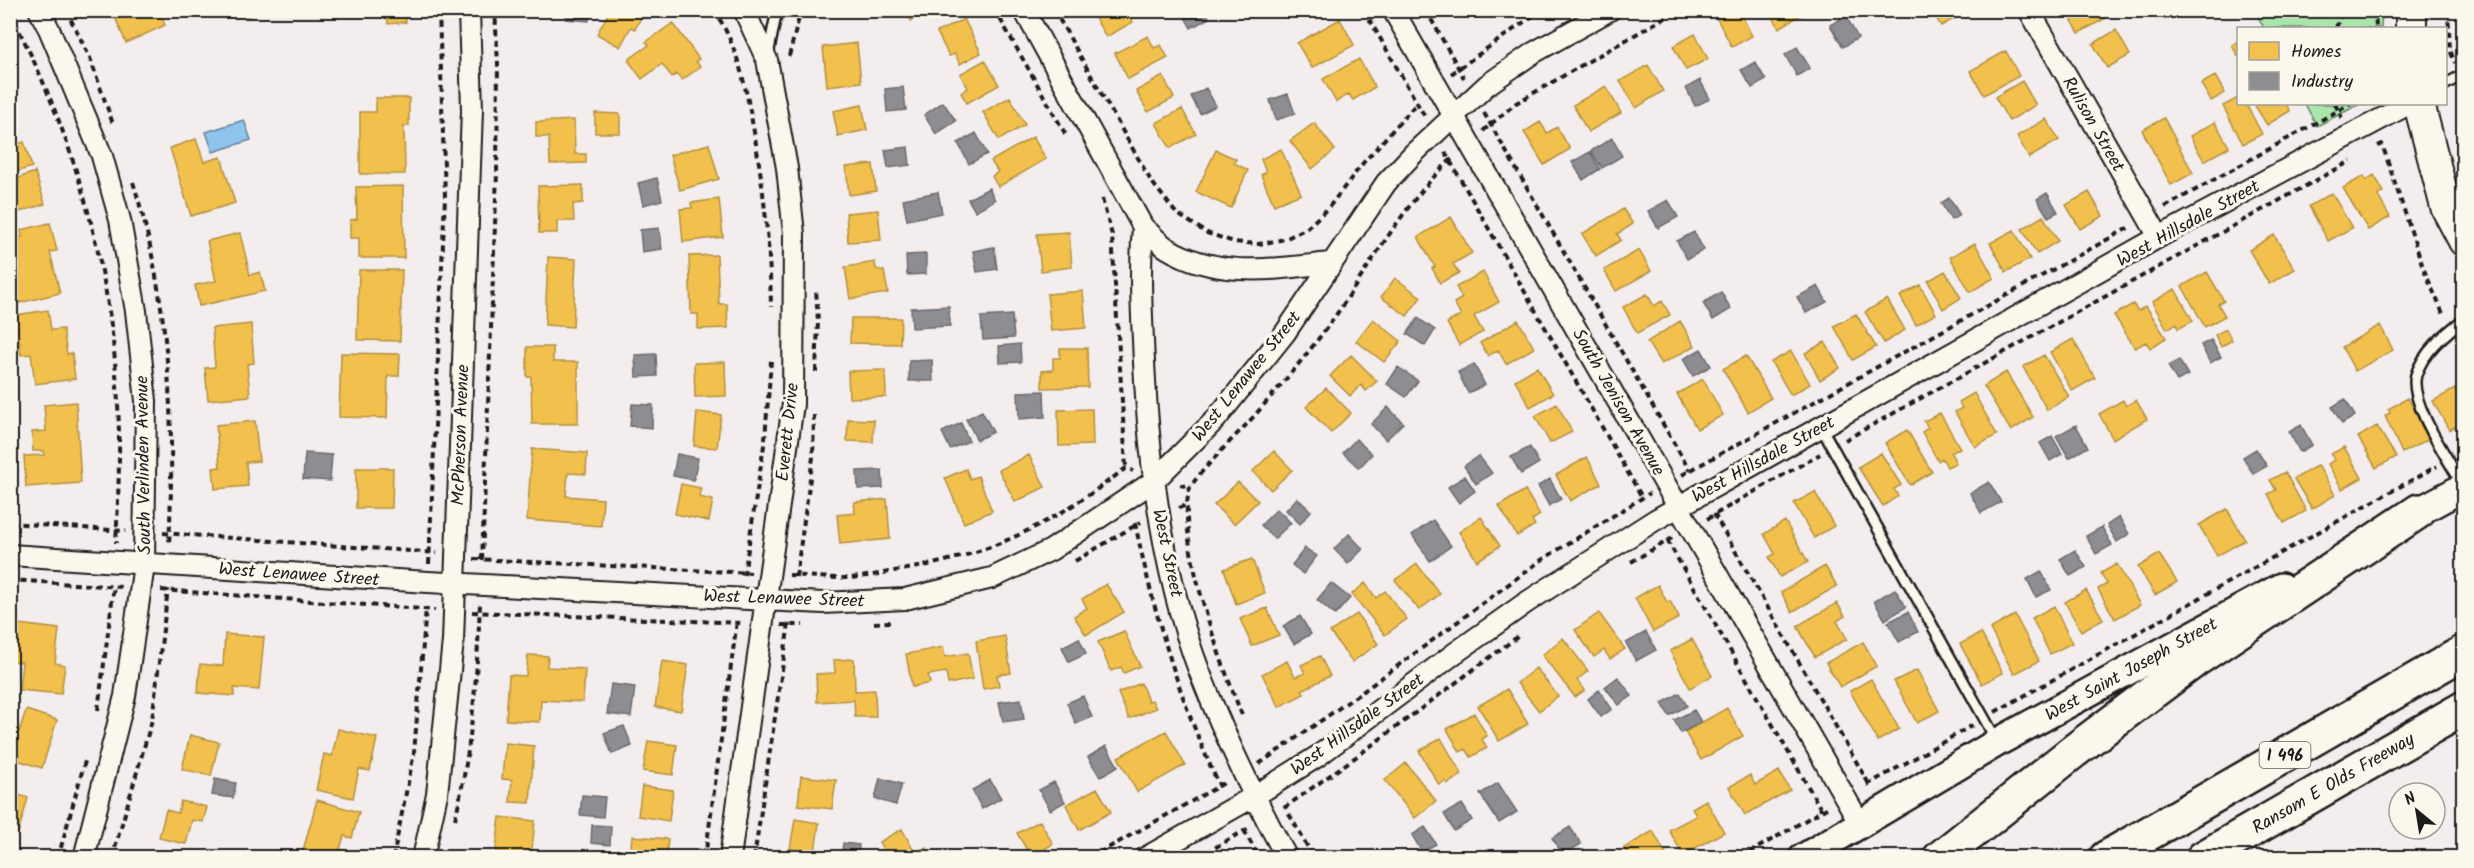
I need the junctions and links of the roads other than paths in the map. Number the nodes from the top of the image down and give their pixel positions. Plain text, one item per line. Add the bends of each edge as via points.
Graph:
1 (39, 10) edge
2 (469, 10) edge
3 (744, 10) edge
4 (777, 10) edge
5 (1024, 10) edge
6 (1393, 10) edge
7 (1610, 10) edge
8 (2029, 10) edge
9 (2411, 10) edge
10 (2411, 27) edge
11 (767, 60) junction
12 (2462, 75) edge
13 (2447, 83) edge
14 (2407, 105) edge
15 (2419, 105) edge
16 (1453, 117) junction
17 (1143, 227) junction
18 (2160, 237) junction
19 (2463, 242) edge
20 (1330, 263) junction
21 (2463, 319) edge
22 (1821, 427) junction
23 (1155, 481) junction
24 (2463, 487) edge
25 (1679, 506) junction
26 (2419, 511) junction
27 (10, 555) edge
28 (144, 565) junction
29 (454, 583) junction
30 (767, 598) junction
31 (2463, 652) edge
32 (2463, 708) edge
33 (1998, 742) junction
34 (1253, 797) junction
35 (1861, 825) junction
36 (84, 858) edge
37 (423, 858) edge
38 (730, 858) edge
39 (1145, 858) edge
40 (1287, 858) edge
41 (1803, 858) edge
42 (1940, 858) edge
43 (2106, 858) edge
44 (2203, 858) edge

1 - 28 street, South Verlinden Avenue via 102,156 120,220 146,401
2 - 29 street, McPherson Avenue via 471,122
3 - 11 street, Everett Drive
4 - 11 lane
5 - 17 street
6 - 16 street, South Jenison Avenue
7 - 16 street, West Lenawee Street via 1533,53
8 - 18 street, Rulison Street
9 - 10 main road
11 - 30 street, Everett Drive via 787,168 795,275 793,404
12 - 13 lane
14 - 18 street, West Hillsdale Street
15 - 19 main road via 2446,207
16 - 20 street, West Lenawee Street via 1386,183
16 - 25 street, South Jenison Avenue
17 - 20 street via 1166,248 1195,261 1226,268 1258,271
17 - 23 street, West Street via 1139,267
18 - 22 street, West Hillsdale Street
20 - 23 street, West Lenawee Street via 1285,333 1216,419
21 - 24 lane via 2420,364 2414,387
22 - 25 street, West Hillsdale Street
22 - 33 lane
23 - 30 street, West Lenawee Street via 1051,550 992,578 905,599 823,603
23 - 34 street, West Street via 1182,615 1200,672
24 - 26 main road, West Saint Joseph Street
25 - 34 street, West Hillsdale Street via 1527,602 1318,756
25 - 35 street, South Jenison Avenue
26 - 33 main road, West Saint Joseph Street
26 - 42 highway via 2211,649
27 - 28 street, West Lenawee Street
28 - 29 street, West Lenawee Street
28 - 36 street, South Verlinden Avenue via 125,696
29 - 30 street, West Lenawee Street
29 - 37 street, McPherson Avenue via 446,721 437,794
30 - 38 street, Everett Drive
31 - 43 highway, I 496
32 - 44 highway, Ransom E Olds Freeway / I 496
33 - 35 main road, West Saint Joseph Street
34 - 39 street, West Hillsdale Street
34 - 40 street, West Street
35 - 41 main road, West Saint Joseph Street

